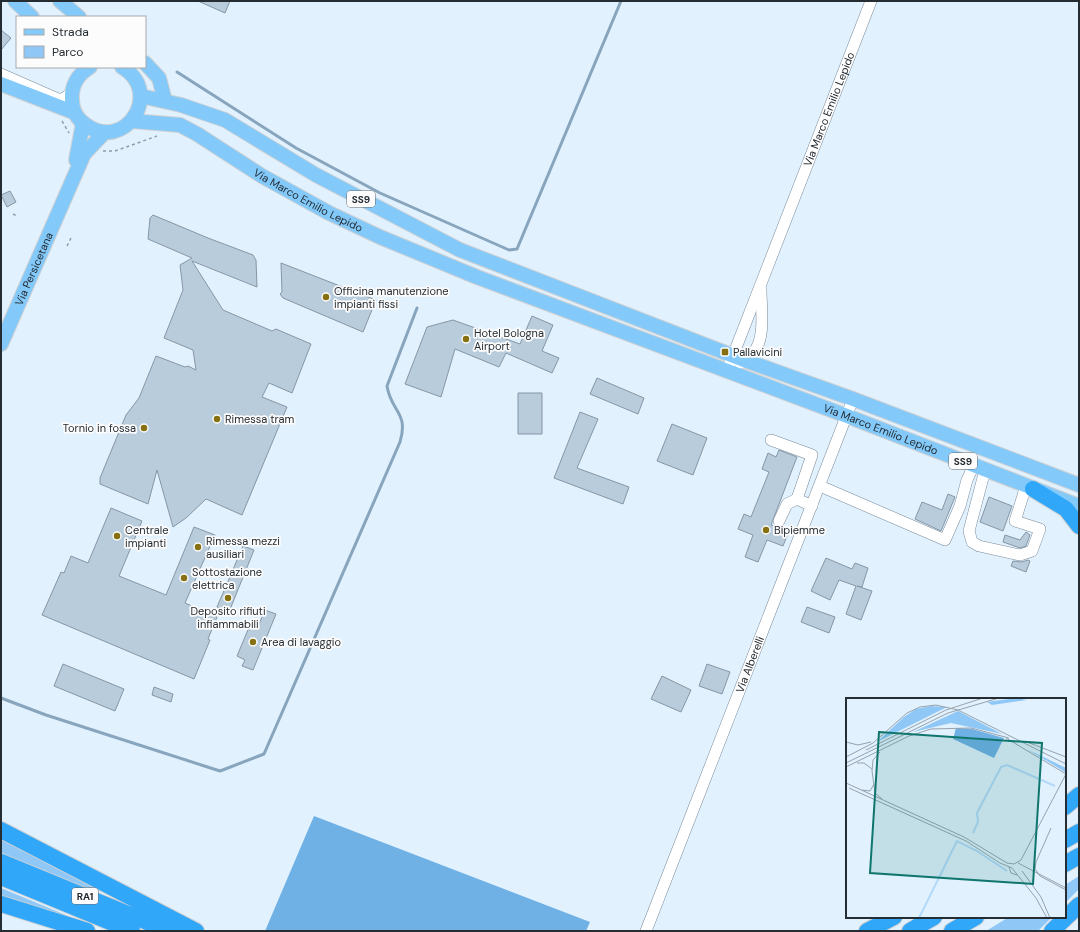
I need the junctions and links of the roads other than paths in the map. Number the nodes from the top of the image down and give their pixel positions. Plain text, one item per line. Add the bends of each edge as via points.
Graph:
1 (15, 1) edge
2 (60, 1) edge
3 (871, 1) edge
4 (31, 16) edge
5 (78, 16) edge
6 (146, 63) edge
7 (72, 68) edge
8 (89, 68) edge
9 (123, 68) edge
10 (1, 74) edge
11 (1, 84) edge
12 (73, 88) junction
13 (141, 96) junction
14 (165, 101) junction
15 (73, 112) junction
16 (132, 121) junction
17 (83, 123) junction
18 (105, 132) junction
19 (66, 193) junction
20 (494, 263) junction
21 (488, 281) junction
22 (760, 285) junction
23 (1, 344) edge
24 (739, 358) junction
25 (727, 371) junction
26 (853, 399) junction
27 (847, 416) junction
28 (771, 440) dead end
29 (979, 467) junction
30 (1079, 485) edge
31 (820, 486) junction
32 (1029, 487) junction
33 (797, 499) junction
34 (976, 504) junction
35 (812, 506) junction
36 (960, 506) junction
37 (1079, 506) edge
38 (779, 521) dead end
39 (1079, 526) edge
40 (1079, 795) edge
41 (1066, 806) edge
42 (1079, 808) edge
43 (1066, 816) edge
44 (1, 830) edge
45 (1079, 832) edge
46 (1066, 839) edge
47 (1079, 856) edge
48 (1, 862) edge
49 (1066, 863) edge
50 (1, 877) edge
51 (1079, 895) edge
52 (1, 904) edge
53 (1079, 905) edge
54 (1066, 910) edge
55 (892, 918) edge
56 (932, 918) edge
57 (974, 918) edge
58 (1058, 918) edge
59 (1066, 918) edge
60 (1066, 918) edge
61 (87, 931) edge
62 (132, 931) edge
63 (169, 931) edge
64 (196, 931) edge
65 (646, 931) edge
66 (867, 931) edge
67 (910, 931) edge
68 (952, 931) edge
69 (1046, 931) edge
70 (1052, 931) edge

1 - 4 main road
2 - 5 main road
3 - 22 street, Via Marco Emilio Lepido
6 - 14 main road via 157,74
7 - 12 main road
8 - 12 main road
9 - 13 main road via 136,79
10 - 12 street via 58,99 62,99
11 - 15 main road
12 - 15 main road
13 - 14 main road, Via Marco Emilio Lepido / SS9
13 - 16 main road
14 - 20 main road, Via Marco Emilio Lepido / SS9 via 225,120 323,179 460,250
15 - 17 main road
16 - 18 main road via 123,128
16 - 21 main road, Via Marco Emilio Lepido / SS9 via 180,125 216,145 262,176 329,213 380,237
17 - 18 main road
17 - 19 main road, Via Persicetana via 79,151
18 - 19 main road, Via Persicetana via 84,154
19 - 23 main road, Via Persicetana
20 - 21 street
20 - 24 main road, Via Marco Emilio Lepido / SS9
21 - 25 main road, Via Marco Emilio Lepido / SS9
22 - 24 street, Via Marco Emilio Lepido
22 - 24 street, Via Marco Emilio Lepido via 759,340 752,354
24 - 25 street, Via Marco Emilio Lepido
24 - 26 main road, Via Marco Emilio Lepido / SS9
25 - 27 main road, Via Marco Emilio Lepido / SS9
26 - 27 street, Via Alberelli
26 - 30 main road, Via Marco Emilio Lepido / SS9
27 - 29 main road, Via Marco Emilio Lepido / SS9
27 - 31 street, Via Alberelli
28 - 33 street via 812,455
29 - 32 main road, Via Marco Emilio Lepido / SS9
29 - 34 street
29 - 36 street via 967,480
31 - 35 street, Via Alberelli
31 - 36 street via 945,540
32 - 34 street via 1014,522 1040,529 1032,550 1020,555 979,546 972,542 970,531
32 - 37 main road, Via Marco Emilio Lepido / SS9
32 - 39 highway via 1066,509
33 - 35 street
33 - 38 street via 787,504
34 - 36 street
35 - 65 street, Via Alberelli
40 - 41 highway
42 - 43 highway
44 - 64 highway
45 - 46 highway
47 - 49 highway
48 - 63 highway, RA1
50 - 62 highway, RA1
51 - 54 highway
52 - 61 highway
53 - 60 highway
55 - 66 highway
56 - 67 highway
57 - 68 highway
58 - 69 highway
59 - 70 highway

